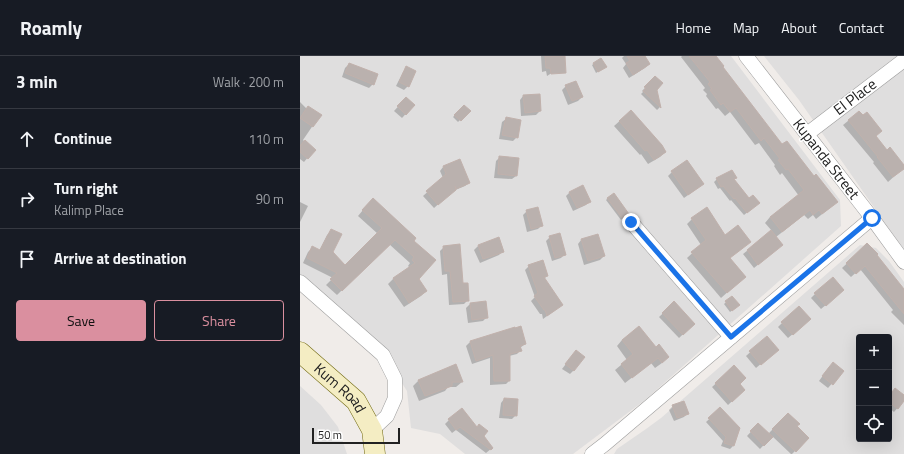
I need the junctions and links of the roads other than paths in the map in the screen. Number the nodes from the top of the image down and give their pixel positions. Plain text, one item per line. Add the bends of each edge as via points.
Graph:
1 (746, 56) edge
2 (904, 60) edge
3 (807, 134) junction
4 (872, 218) junction
5 (631, 222) dead end
6 (904, 262) edge
7 (300, 282) edge
8 (731, 337) junction
9 (300, 352) edge
10 (372, 430) junction
11 (375, 454) edge
12 (592, 454) edge

1 - 3 street, Kupanda Street
2 - 3 street, El Place
3 - 4 street, Kupanda Street
4 - 6 street, Kupanda Street
4 - 8 street
5 - 8 street
7 - 10 street via 383,355 395,379 395,398 387,416
8 - 12 street
9 - 10 street, Kum Road via 356,401
10 - 11 street, Kum Road

